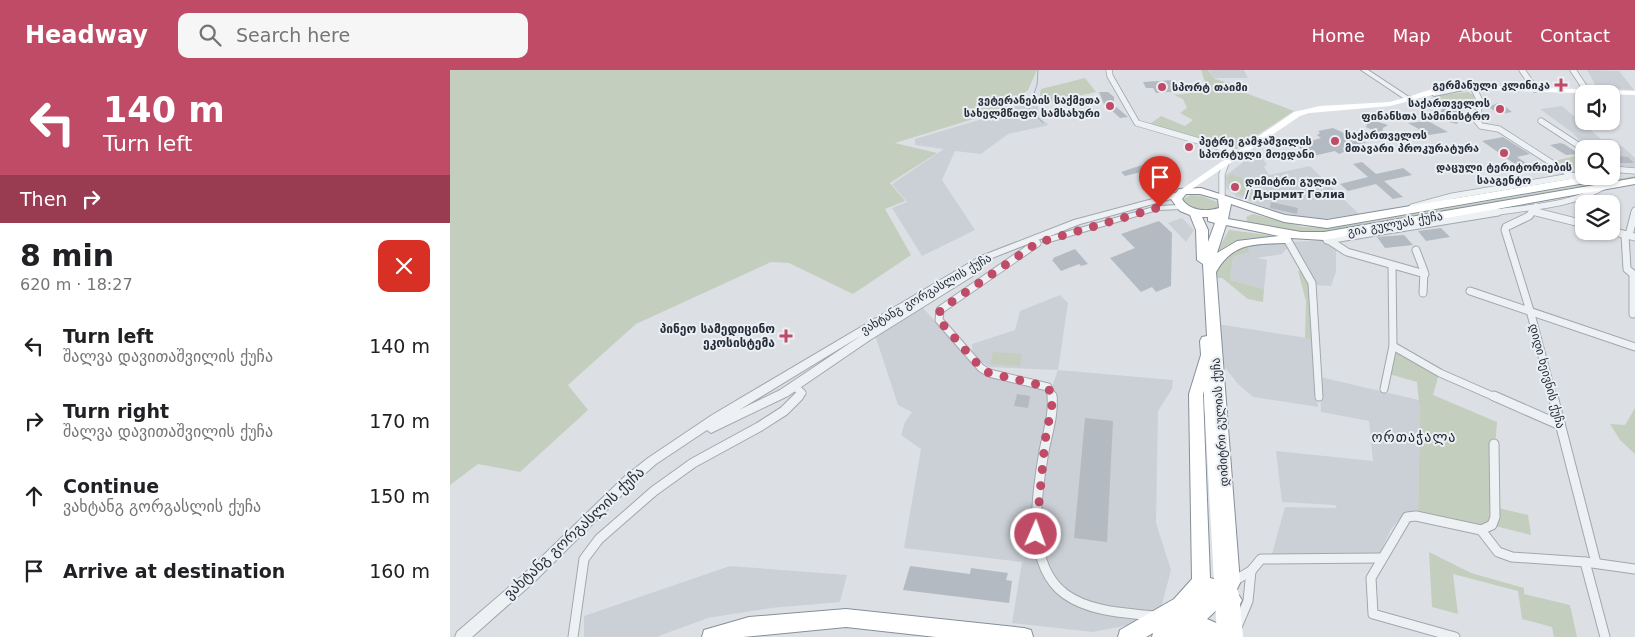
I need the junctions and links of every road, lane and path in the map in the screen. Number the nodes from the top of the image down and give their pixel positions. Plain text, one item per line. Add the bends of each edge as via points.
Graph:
1 (1109, 70) edge
2 (1364, 70) edge
3 (1522, 70) edge
4 (1572, 70) edge
5 (1583, 85) edge
6 (1473, 89) junction
7 (1535, 89) junction
8 (1575, 91) edge
9 (1620, 92) edge
10 (1635, 93) edge
11 (1408, 99) junction
12 (1541, 121) dead end
13 (1575, 143) edge
14 (1240, 153) junction
15 (1226, 164) junction
16 (1635, 172) edge
17 (1620, 173) edge
18 (1572, 176) junction
19 (1575, 176) edge
20 (1620, 177) edge
21 (1575, 180) edge
22 (1635, 181) edge
23 (1575, 182) edge
24 (1598, 185) edge
25 (1181, 192) junction
26 (1223, 197) junction
27 (1535, 209) junction
28 (1187, 210) junction
29 (1258, 210) junction
30 (1635, 210) edge
31 (1402, 211) junction
32 (1222, 216) junction
33 (1575, 221) edge
34 (1252, 227) junction
35 (1630, 236) edge
36 (1322, 237) junction
37 (1287, 239) junction
38 (1037, 243) junction
39 (1416, 250) dead end
40 (1392, 266) junction
41 (1209, 274) junction
42 (1425, 274) junction
43 (1470, 292) dead end
44 (1423, 293) dead end
45 (1531, 314) junction
46 (1633, 314) dead end
47 (1393, 346) junction
48 (1635, 347) edge
49 (1208, 355) junction
50 (806, 372) junction
51 (795, 381) junction
52 (1384, 389) dead end
53 (1319, 397) dead end
54 (1560, 425) junction
55 (1494, 444) dead end
56 (1481, 530) junction
57 (1382, 558) junction
58 (1585, 562) junction
59 (1596, 563) junction
60 (1635, 569) edge
61 (1251, 571) junction
62 (1199, 587) junction
63 (1229, 591) junction
64 (1164, 629) edge
65 (1229, 636) edge
66 (462, 637) edge
67 (573, 637) edge
68 (711, 637) edge
69 (1024, 637) edge
70 (1127, 637) edge
71 (1455, 637) edge
72 (1605, 637) edge

1 - 14 street via 1137,122
2 - 11 street
3 - 7 street
4 - 5 street
6 - 7 main road, ვახტანგ გორგასლის ქუჩა
6 - 11 main road, ვახტანგ გორგასლის ქუჩა via 1442,88
6 - 18 street via 1480,102 1477,121 1481,126 1499,129
7 - 8 main road, ვახტანგ გორგასლის ქუჩა
9 - 10 main road, ვახტანგ გორგასლის ქუჩა
11 - 14 main road, ვახტანგ გორგასლის ქუჩა via 1311,109 1297,114
12 - 13 street
14 - 15 main road, ვახტანგ გორგასლის ქუჩა
15 - 25 main road, ვახტანგ გორგასლის ქუჩა
15 - 26 street via 1221,184
16 - 17 highway, გია გულუას ქუჩა
18 - 19 street, გია გულუას ქუჩა
18 - 31 street, გია გულუას ქუჩა via 1445,198
20 - 22 highway, გია გულუას ქუჩა
21 - 31 highway, გია გულუას ქუჩა
23 - 36 highway, გია გულუას ქუჩა
24 - 27 street, გია გულუას ქუჩა via 1584,197
25 - 26 highway via 1201,191
25 - 28 highway, დიმიტრი გულიას ქუჩა via 1177,201
25 - 50 street, ვახტანგ გორგასლის ქუჩა via 1078,222 984,258 919,295
26 - 29 highway, გია გულუას ქუჩა
26 - 32 highway
27 - 33 street
27 - 36 street, გია გულუას ქუჩა
27 - 45 street, დიდი ხეივნის ქუჩა via 1505,230
28 - 32 highway, გია გულუას ქუჩა
28 - 38 street, ვახტანგ გორგასლის ქუჩა via 1157,208
28 - 49 highway, დიმიტრი გულიას ქუჩა via 1202,230
29 - 31 highway, გია გულუას ქუჩა via 1326,224
29 - 34 highway via 1243,216
30 - 35 street
32 - 34 highway, გია გულუას ქუჩა
32 - 41 highway, დიმიტრი გულიას ქუჩა via 1210,251
34 - 36 highway, გია გულუას ქუჩა
35 - 46 street via 1627,269 1633,274
36 - 37 highway
36 - 40 street via 1346,252
37 - 41 highway via 1242,242 1231,246 1219,256
37 - 53 street via 1312,282
38 - 50 street, ვახტანგ გორგასლის ქუჩა via 988,264
38 - 64 street via 940,310 939,320 981,368 989,373 1048,387 1052,393 1036,515 1040,552 1051,577 1064,594
39 - 42 street
40 - 42 street
40 - 47 street
41 - 63 highway, დიმიტრი გულიას ქუჩა
42 - 44 street
43 - 45 street
45 - 48 street
45 - 54 street, დიდი ხეივნის ქუჩა
47 - 52 street
47 - 54 street via 1440,373
49 - 62 highway, დიმიტრი გულიას ქუჩა via 1196,394 1202,569
49 - 63 main road, დიმიტრი გულიას ქუჩა
50 - 51 street, ვახტანგ გორგასლის ქუჩა
51 - 66 street, ვახტანგ გორგასლის ქუჩა via 742,414 691,436 652,461
51 - 67 street via 802,393 784,411 693,463 599,539 584,559
54 - 59 street, დიდი ხეივნის ქუჩა
55 - 56 street via 1495,517 1492,525
56 - 57 street via 1416,516 1407,517
56 - 58 street via 1498,552 1512,557
57 - 61 street via 1261,559
57 - 71 street via 1370,578 1372,614
58 - 59 street
58 - 72 street
59 - 60 street
61 - 63 street
61 - 65 street via 1248,601
62 - 63 highway
62 - 64 highway
63 - 64 highway
63 - 65 main road, დიმიტრი გულიას ქუჩა
64 - 65 highway via 1203,627
64 - 70 highway
68 - 69 highway via 749,626 846,618

